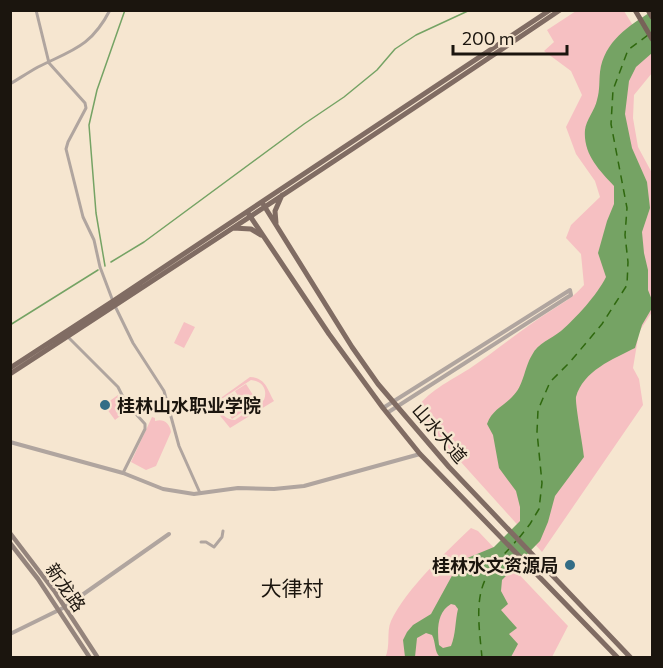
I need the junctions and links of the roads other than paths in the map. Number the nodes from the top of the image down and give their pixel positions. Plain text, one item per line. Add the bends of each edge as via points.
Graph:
1 (36, 10) edge
2 (110, 10) edge
3 (550, 10) edge
4 (560, 10) edge
5 (648, 10) edge
6 (636, 12) edge
7 (652, 17) edge
8 (652, 39) edge
9 (49, 63) junction
10 (10, 84) edge
11 (283, 193) junction
12 (263, 204) junction
13 (248, 213) junction
14 (277, 227) junction
15 (232, 228) junction
16 (263, 236) junction
17 (114, 304) junction
18 (68, 337) junction
19 (10, 368) edge
20 (10, 374) edge
21 (395, 404) junction
22 (385, 411) junction
23 (10, 442) edge
24 (420, 454) junction
25 (123, 473) junction
26 (200, 494) junction
27 (223, 531) dead end
28 (10, 533) edge
29 (169, 534) dead end
30 (201, 542) dead end
31 (10, 543) edge
32 (65, 607) junction
33 (59, 610) junction
34 (10, 634) edge
35 (629, 656) edge
36 (90, 657) edge
37 (98, 657) edge
38 (618, 657) edge
39 (637, 657) edge

1 - 9 street
2 - 9 street via 87,42
3 - 12 main road
4 - 11 main road
5 - 7 highway
6 - 8 highway
9 - 10 street
9 - 17 street via 86,103 68,142 67,154 83,217
11 - 12 main road
11 - 14 main road via 275,211
12 - 13 main road
12 - 14 main road, 山水大道
13 - 15 main road
13 - 16 main road, 山水大道
13 - 17 main road
14 - 21 main road, 山水大道 via 352,347
15 - 16 main road via 251,229
15 - 17 main road
16 - 22 main road, 山水大道
17 - 18 main road
17 - 19 main road
17 - 26 street via 165,394 177,439
18 - 20 main road
18 - 25 street via 118,387 145,424
21 - 21 street via 572,294 570,290
21 - 22 street
21 - 35 main road, 山水大道 via 449,467
22 - 24 main road, 山水大道
23 - 25 street
24 - 26 street via 304,486 238,488
24 - 38 main road, 山水大道
25 - 26 street via 163,489
27 - 30 street via 214,547
28 - 32 main road, 新龙路
29 - 32 street
31 - 33 main road, 新龙路
32 - 33 street
32 - 37 main road, 新龙路
33 - 34 street
33 - 36 main road, 新龙路
35 - 39 main road

